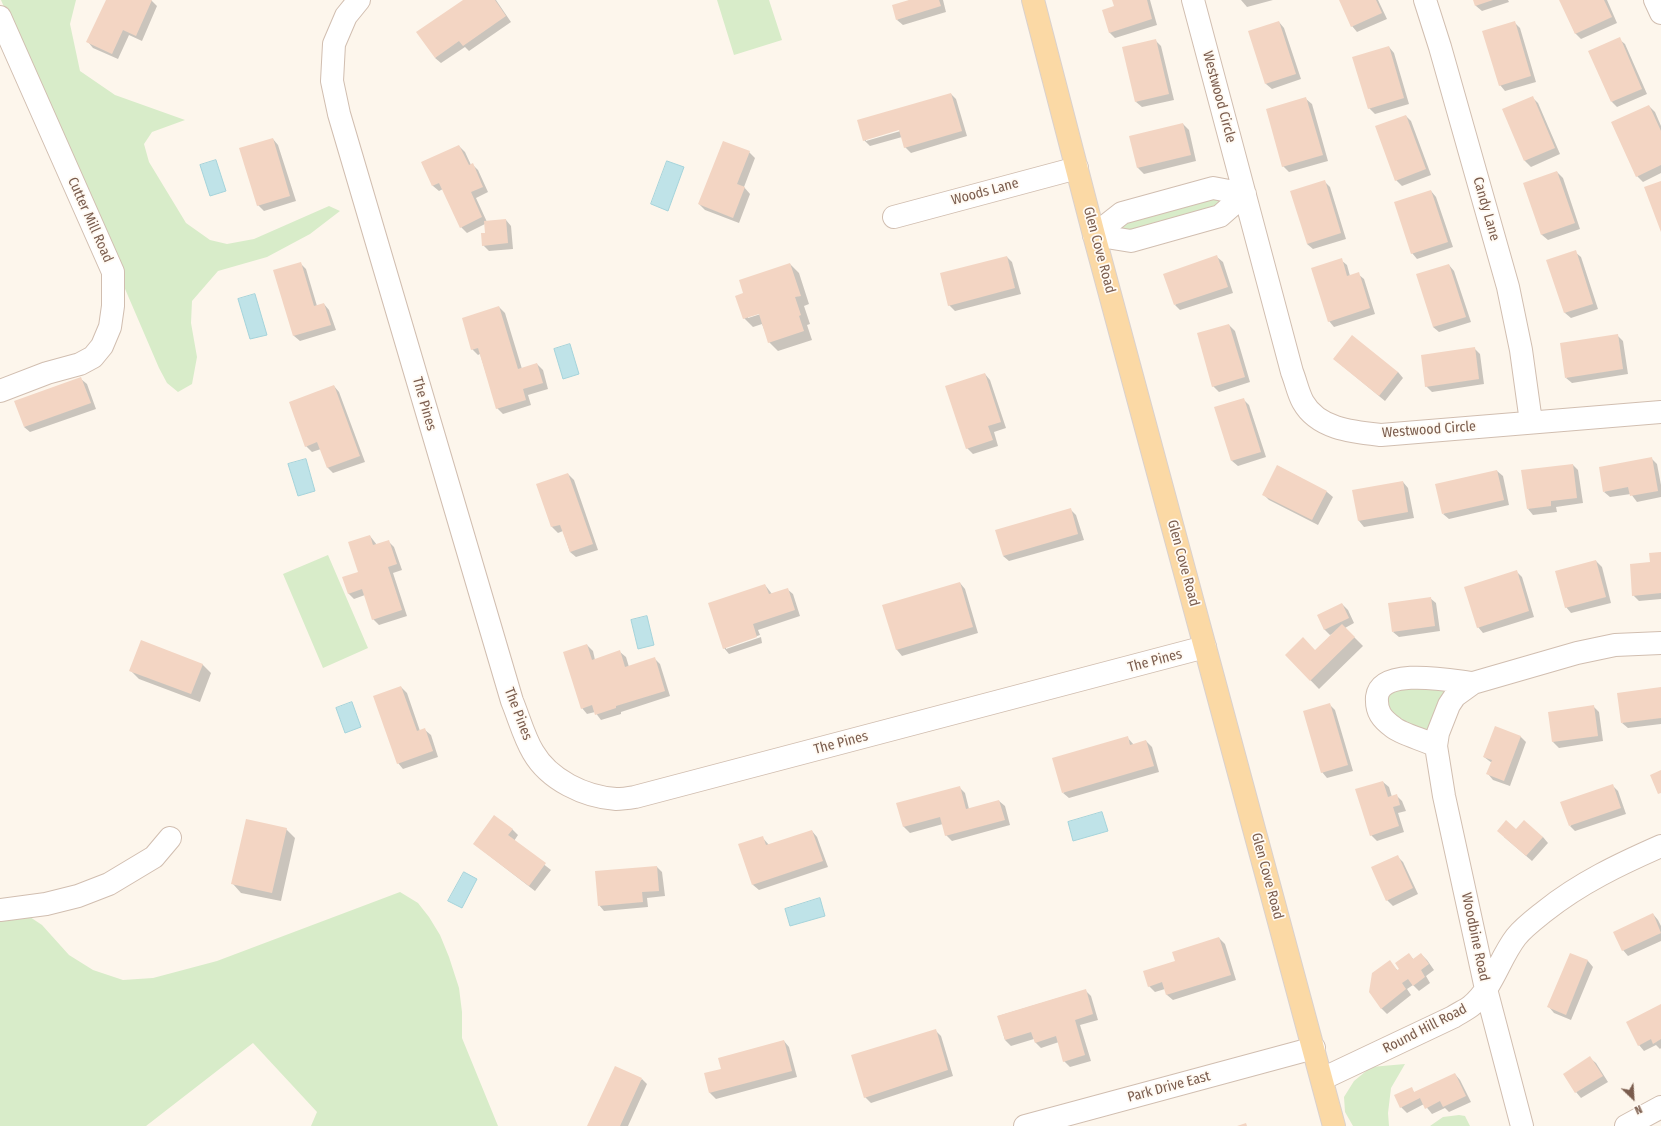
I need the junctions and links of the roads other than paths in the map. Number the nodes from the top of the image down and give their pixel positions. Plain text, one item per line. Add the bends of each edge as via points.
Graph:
1 (359, 0) edge
2 (1033, 0) edge
3 (1193, 0) edge
4 (1425, 0) edge
5 (1655, 0) edge
6 (1661, 13) edge
7 (0, 17) edge
8 (1077, 168) junction
9 (1245, 194) junction
10 (894, 217) dead end
11 (1094, 235) junction
12 (0, 390) edge
13 (1661, 412) edge
14 (1531, 422) junction
15 (1661, 643) edge
16 (1205, 647) junction
17 (1473, 683) junction
18 (1436, 746) junction
19 (170, 838) dead end
20 (1661, 846) edge
21 (0, 910) edge
22 (1486, 989) junction
23 (1314, 1048) junction
24 (1322, 1079) junction
25 (1661, 1107) edge
26 (1025, 1126) edge
27 (1334, 1126) edge
28 (1522, 1126) edge
29 (1626, 1126) edge

1 - 16 street, The Pines via 346,16 334,44 332,81 339,114 512,701 533,753 547,770 570,786 591,794 616,799 635,797
2 - 8 main road, Glen Cove Road
3 - 9 street, Westwood Circle
4 - 14 street, Candy Lane via 1508,287 1521,350
5 - 6 street
7 - 12 street, Cutter Mill Road via 113,272 110,327 102,346 93,357 80,364
8 - 10 street, Woods Lane
8 - 11 main road, Glen Cove Road
9 - 11 street via 1213,188 1122,213
9 - 11 street via 1220,216 1131,240
9 - 14 street, Westwood Circle via 1292,372 1303,402 1316,416 1347,431 1381,435
11 - 16 main road, Glen Cove Road
13 - 14 street, Westwood Circle
15 - 17 street, Woodbine Road via 1615,645 1577,653
16 - 23 main road, Glen Cove Road
17 - 18 street, Woodbine Road via 1455,696 1449,705 1438,733
17 - 18 street, Woodbine Road via 1413,677 1399,679 1384,686 1378,694 1376,706 1380,715 1395,729
18 - 22 street, Woodbine Road via 1444,796
19 - 21 street via 154,857 109,884 78,896 46,904
20 - 22 street, Round Hill Road via 1589,881 1531,922 1516,937
22 - 24 street, Round Hill Road via 1472,1006 1453,1017
22 - 28 street, Woodbine Road
23 - 24 main road, Glen Cove Road
23 - 26 street, Park Drive East
24 - 27 main road, Glen Cove Road
25 - 29 street

